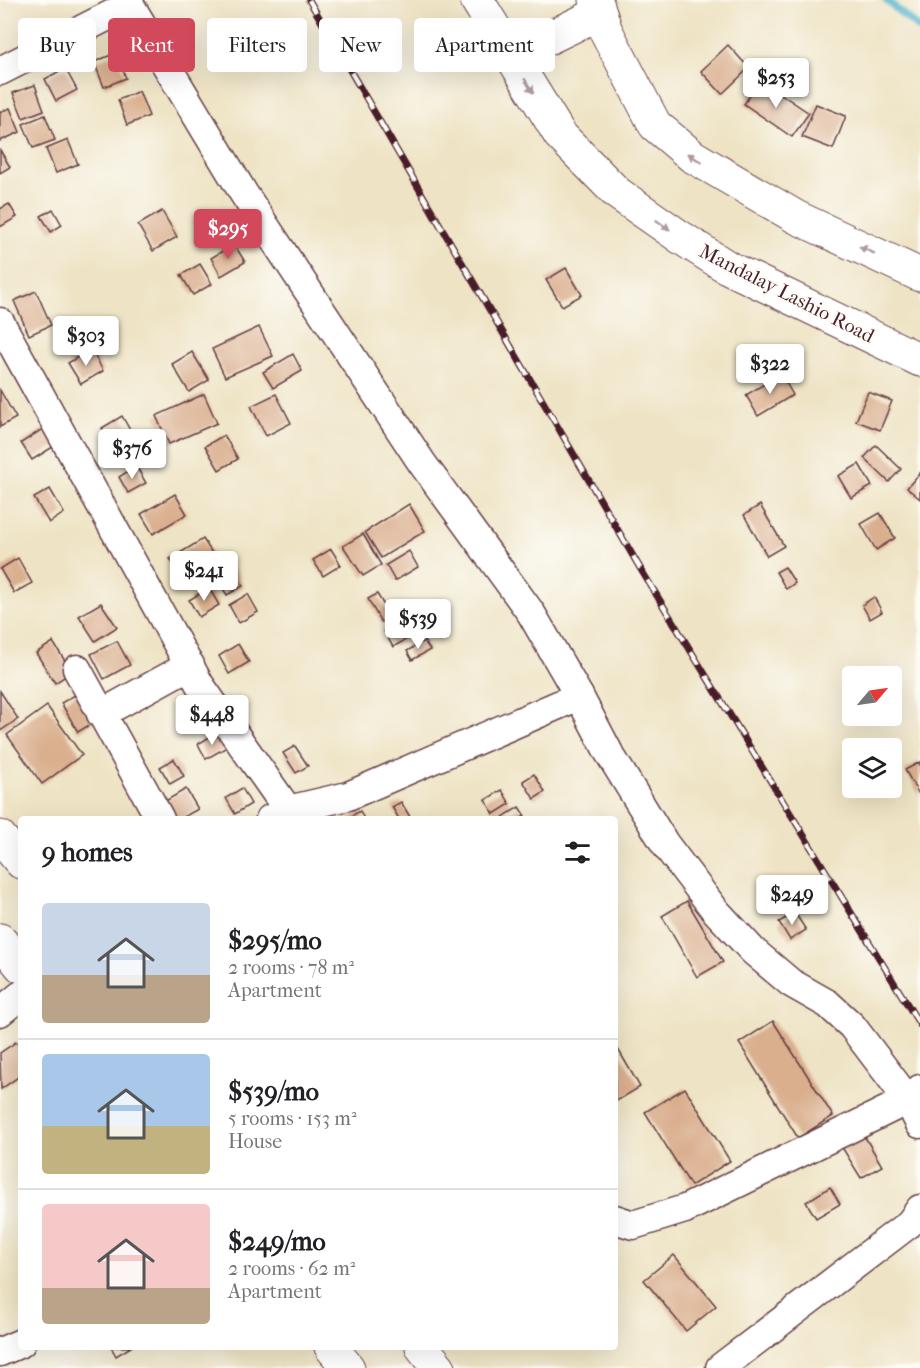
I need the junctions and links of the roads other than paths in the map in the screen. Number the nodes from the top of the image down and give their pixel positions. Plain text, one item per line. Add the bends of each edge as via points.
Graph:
1 (477, 0) edge
2 (129, 3) edge
3 (598, 7) edge
4 (488, 18) edge
5 (555, 31) edge
6 (0, 72) edge
7 (521, 72) edge
8 (920, 275) edge
9 (0, 322) edge
10 (920, 360) edge
11 (190, 665) junction
12 (76, 669) dead end
13 (579, 696) junction
14 (101, 714) junction
15 (279, 815) edge
16 (158, 816) edge
17 (0, 837) edge
18 (18, 858) edge
19 (0, 940) edge
20 (18, 962) edge
21 (18, 997) edge
22 (0, 1012) edge
23 (916, 1104) edge
24 (920, 1209) edge
25 (618, 1220) edge
26 (18, 1344) edge
27 (333, 1350) edge
28 (424, 1350) edge
29 (0, 1352) edge
30 (348, 1368) edge
31 (439, 1368) edge
32 (720, 1368) edge

1 - 4 main road, Mandalay Lashio Road
2 - 6 street
2 - 13 street via 244,194 422,463 531,613
3 - 5 main road
8 -> 3 main road via 796,217 692,156 656,125 606,31
7 -> 10 main road, Mandalay Lashio Road via 560,135 617,193 727,267
9 - 11 street
11 - 14 street
11 - 15 street
12 - 14 street
13 - 15 street via 348,796
13 - 23 street via 665,844 715,910 760,957 852,1026
14 - 16 street
17 - 18 main road
19 - 20 main road
21 - 22 street
23 - 25 street via 685,1209 633,1225
24 - 32 street via 910,1223
26 - 29 street
27 - 30 main road
28 - 31 main road

